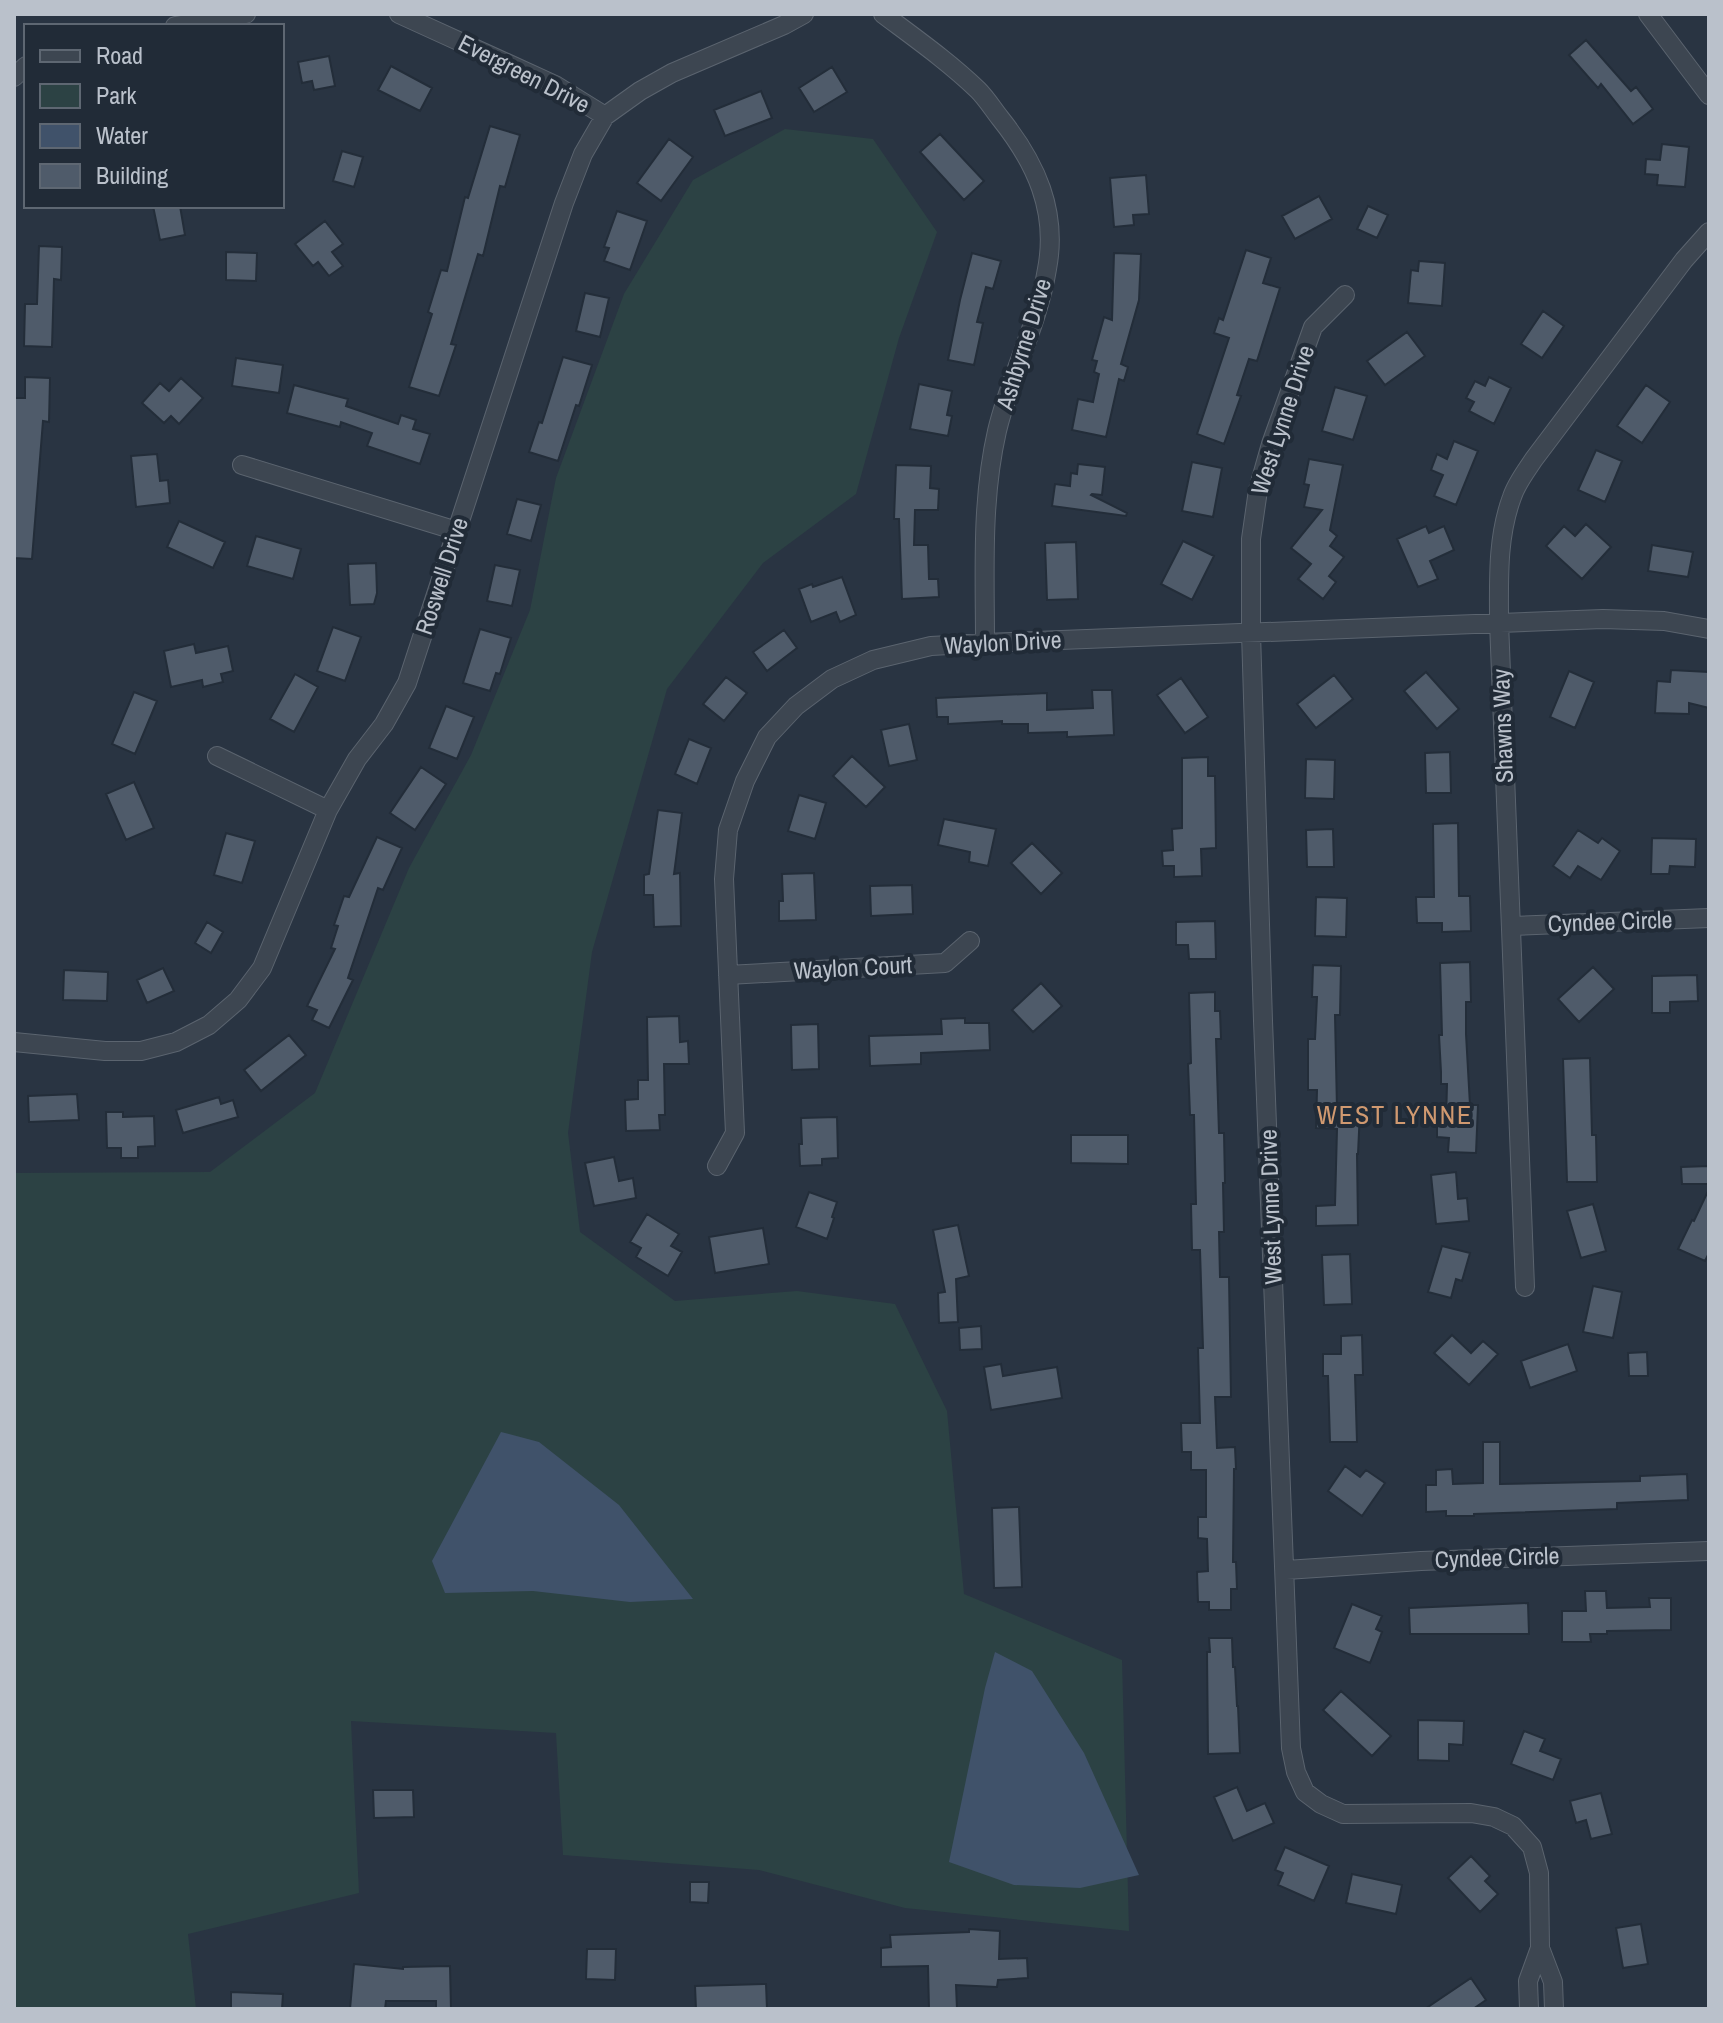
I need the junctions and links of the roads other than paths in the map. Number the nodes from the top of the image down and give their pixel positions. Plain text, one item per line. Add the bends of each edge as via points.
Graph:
1 (399, 14) edge
2 (804, 14) edge
3 (883, 14) edge
4 (1648, 14) edge
5 (236, 19) edge
6 (192, 24) edge
7 (1705, 82) edge
8 (605, 116) junction
9 (1709, 232) edge
10 (1345, 295) dead end
11 (242, 465) dead end
12 (457, 531) junction
13 (1499, 622) junction
14 (1709, 629) edge
15 (1251, 633) junction
16 (985, 643) junction
17 (217, 756) dead end
18 (328, 810) junction
19 (1709, 918) edge
20 (1511, 926) junction
21 (970, 941) dead end
22 (728, 975) junction
23 (14, 1042) edge
24 (717, 1166) dead end
25 (1525, 1287) dead end
26 (1709, 1551) edge
27 (1286, 1570) junction
28 (1540, 1948) junction
29 (1529, 2009) edge
30 (1554, 2009) edge

1 - 8 street, Evergreen Drive via 555,85
2 - 8 street, Roswell Drive via 672,73
3 - 16 street, Ashbyrne Drive via 979,91 1019,141 1040,181 1050,225 1048,268 988,475
4 - 7 street
5 - 6 street
8 - 12 street, Roswell Drive via 564,203
9 - 13 street, Shawns Way via 1512,494 1499,563
10 - 15 street, West Lynne Drive via 1313,327 1258,490 1251,539
11 - 12 street
12 - 18 street, Roswell Drive via 407,683
13 - 14 street, Waylon Drive via 1664,621
13 - 15 street, Waylon Drive
13 - 20 street, Shawns Way
15 - 16 street, Waylon Drive
15 - 27 street, West Lynne Drive
16 - 22 street, Waylon Drive via 931,646 873,660 832,679 767,737 728,830
17 - 18 street
18 - 23 street, Roswell Drive via 262,968 238,1000 209,1025 176,1042 141,1051
19 - 20 street, Cyndee Circle
20 - 25 street, Shawns Way
21 - 22 street, Waylon Court via 945,963
22 - 24 street, Waylon Drive via 735,1133
26 - 27 street, Cyndee Circle
27 - 28 street, West Lynne Drive via 1291,1748 1305,1792 1343,1814 1471,1813 1513,1826 1532,1847 1539,1873
28 - 29 street, West Lynne Drive via 1528,1981
28 - 30 street, West Lynne Drive via 1553,1982

